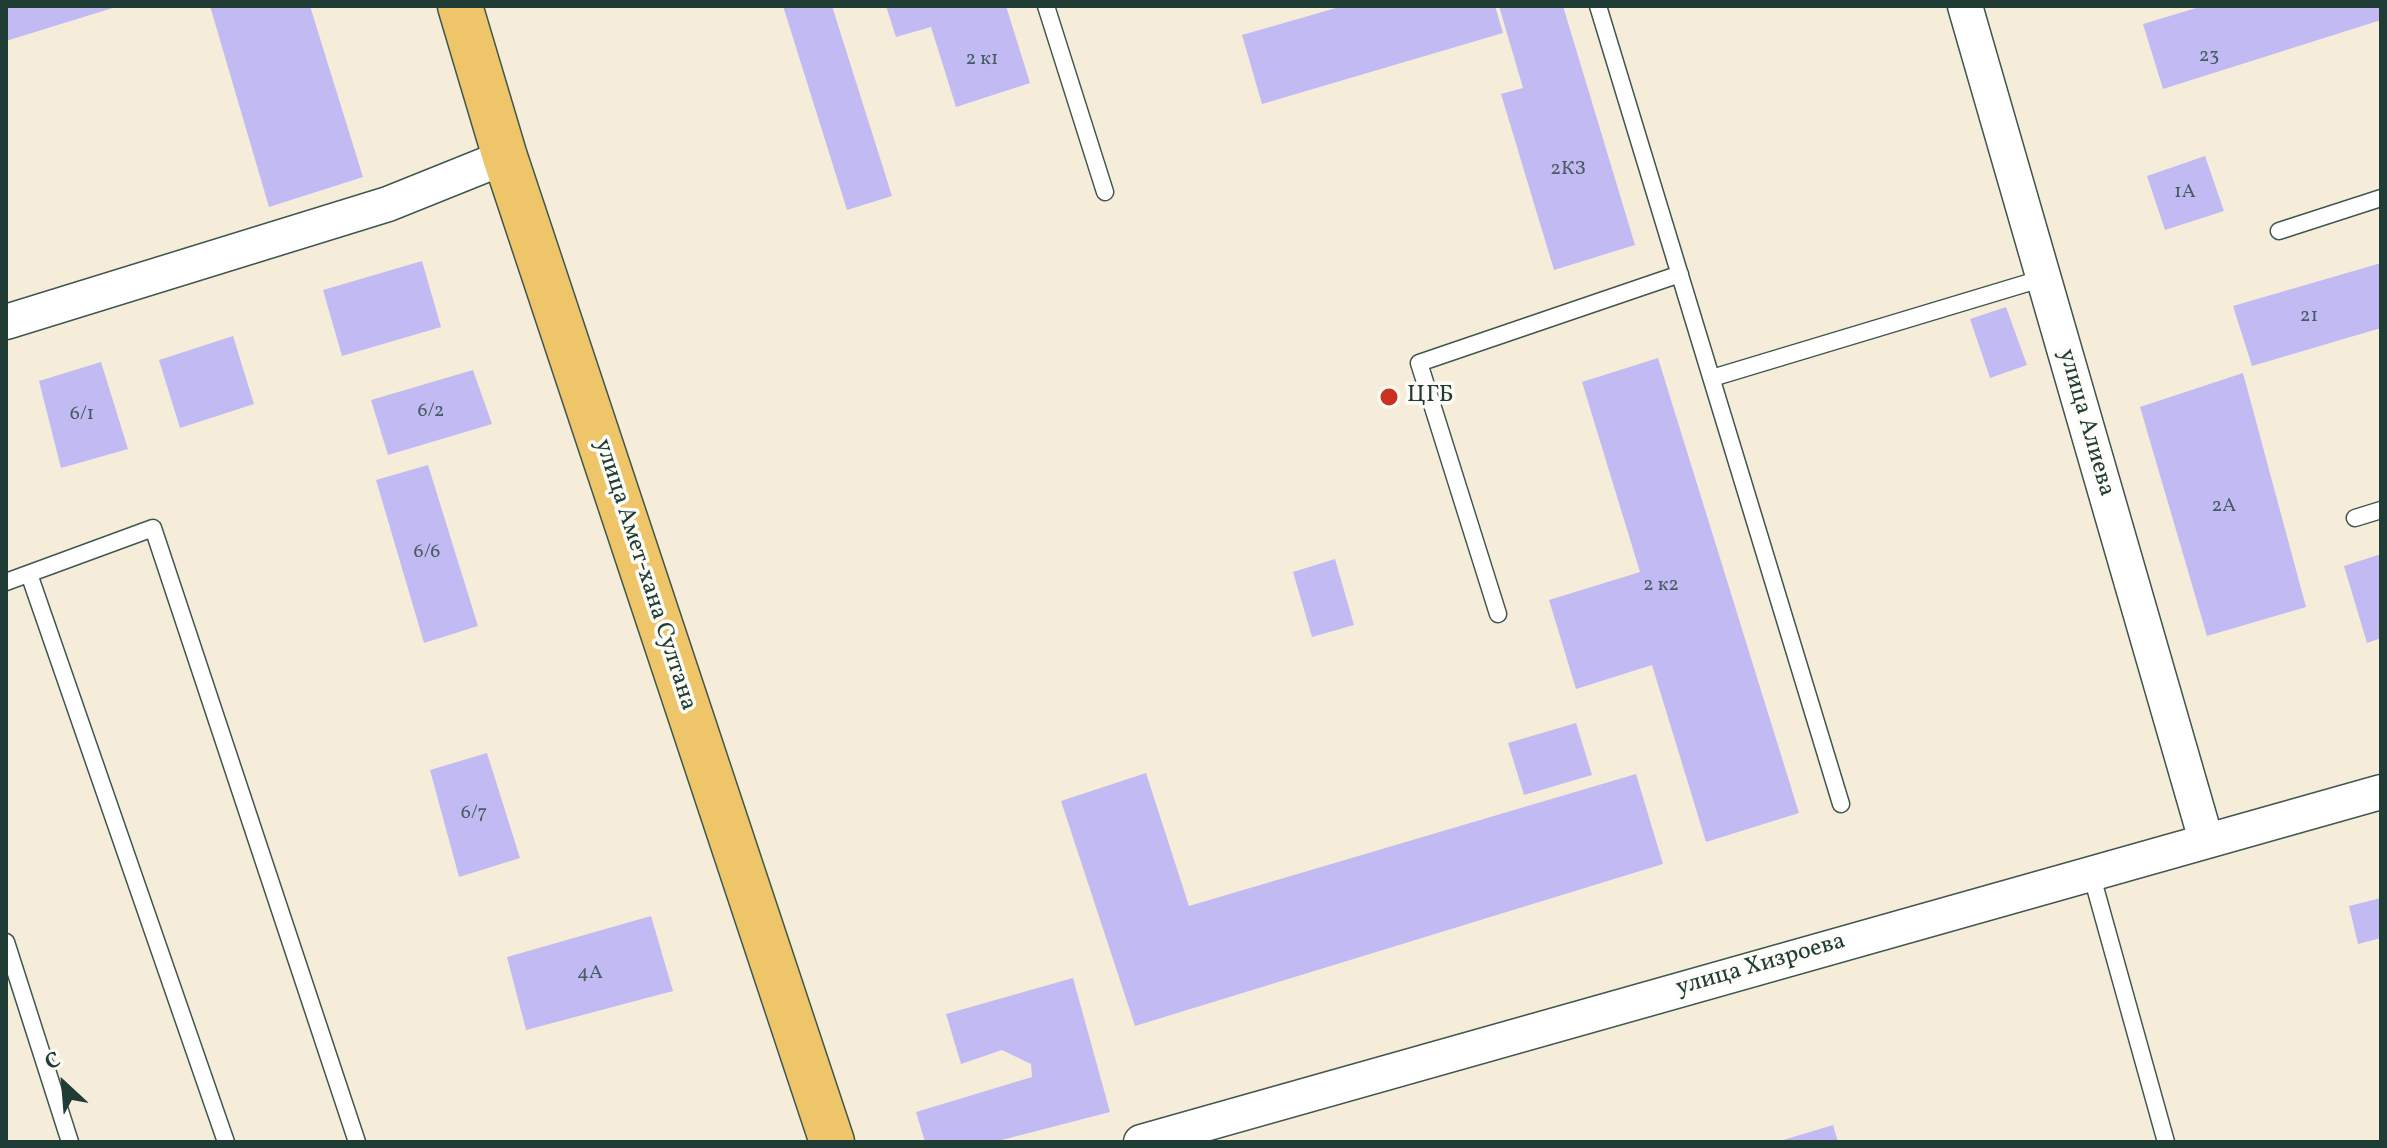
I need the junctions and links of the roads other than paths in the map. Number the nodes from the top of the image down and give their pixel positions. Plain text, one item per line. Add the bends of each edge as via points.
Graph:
1 (460, 6) edge
2 (1046, 6) edge
3 (1598, 6) edge
4 (1965, 6) edge
5 (505, 157) junction
6 (1105, 192) dead end
7 (2381, 198) edge
8 (2279, 231) dead end
9 (1680, 274) junction
10 (2044, 278) junction
11 (6, 322) edge
12 (1712, 378) junction
13 (2381, 510) edge
14 (2355, 518) dead end
15 (29, 574) junction
16 (6, 582) edge
17 (1498, 614) dead end
18 (2381, 792) edge
19 (1841, 804) dead end
20 (2206, 840) junction
21 (2091, 873) junction
22 (6, 942) edge
23 (70, 1142) edge
24 (226, 1142) edge
25 (357, 1142) edge
26 (832, 1142) edge
27 (1141, 1142) edge
28 (2166, 1142) edge

1 - 5 main road, улица Амет-хана Султана
2 - 6 lane
3 - 9 lane
4 - 10 street, улица Алиева
5 - 11 street via 388,204
5 - 26 main road, улица Амет-хана Султана
7 - 8 lane
9 - 12 lane
9 - 17 lane via 1419,363
10 - 12 lane
10 - 20 street, улица Алиева
12 - 19 lane
13 - 14 lane
15 - 16 lane
15 - 24 lane
15 - 25 lane via 153,528
18 - 20 street, улица Хизроева
20 - 21 street, улица Хизроева
21 - 27 street, улица Хизроева
21 - 28 lane
22 - 23 lane

